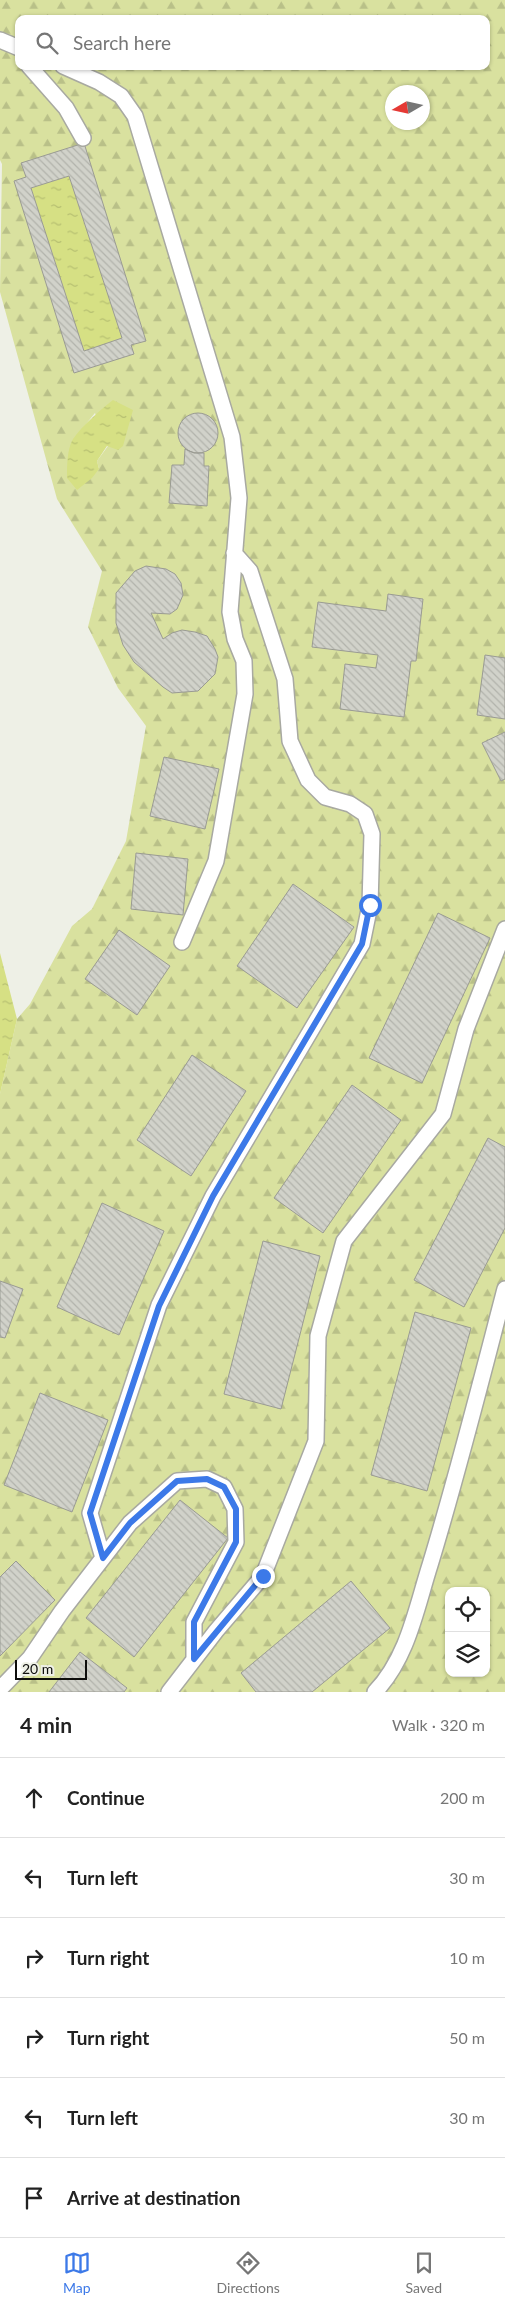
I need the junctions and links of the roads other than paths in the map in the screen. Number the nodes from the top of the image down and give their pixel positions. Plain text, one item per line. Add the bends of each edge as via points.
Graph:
1 (33, 70) edge
2 (71, 70) edge
3 (83, 138) dead end
4 (234, 553) junction
5 (505, 929) edge
6 (182, 942) dead end
7 (505, 1289) edge
8 (103, 1558) junction
9 (194, 1659) junction
10 (0, 1689) edge
11 (169, 1692) edge
12 (375, 1692) edge

1 - 3 lane via 66,108
2 - 4 lane via 121,96 135,116 232,437 238,498
4 - 6 lane via 230,612 235,639 244,661 245,694 216,861
4 - 8 lane via 250,572 285,679 290,741 308,780 325,797 350,804 365,814 372,834 370,905 362,944 213,1196 159,1306 90,1513
5 - 9 lane via 466,1029 443,1114 344,1241 318,1336 316,1441 263,1576
7 - 12 lane via 456,1482 403,1652
8 - 9 lane via 130,1523 177,1481 207,1479 224,1487 236,1509 236,1542 194,1622
8 - 10 lane via 30,1658
9 - 11 lane

